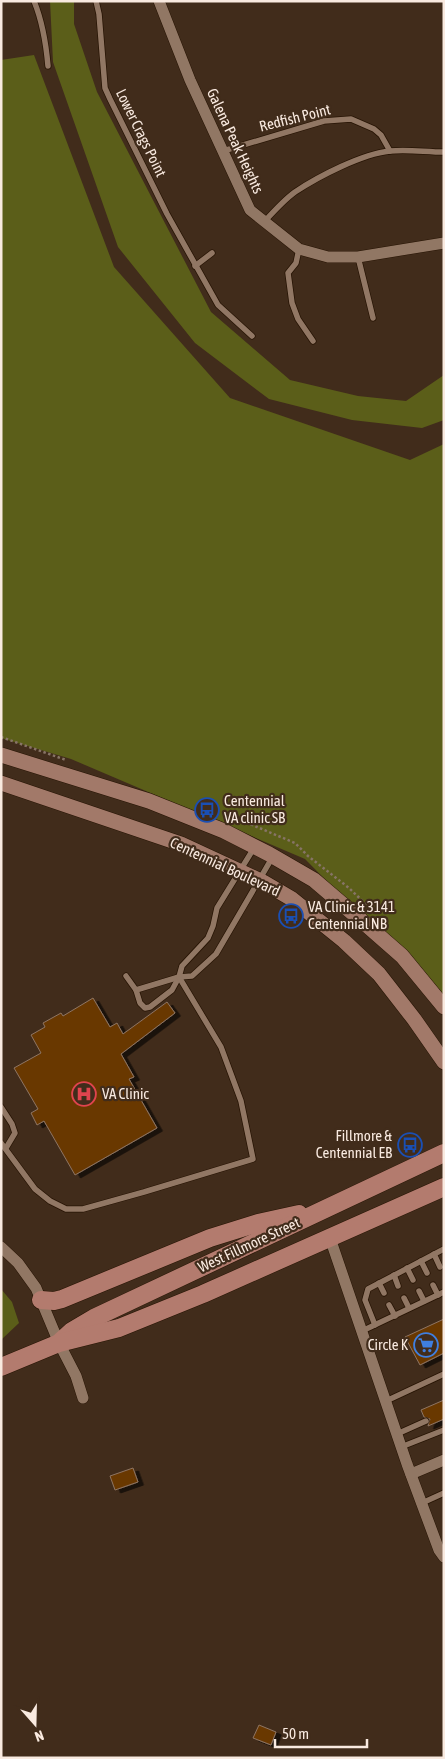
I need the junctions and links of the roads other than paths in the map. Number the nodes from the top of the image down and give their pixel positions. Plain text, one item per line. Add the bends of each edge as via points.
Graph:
1 (34, 1) edge
2 (96, 1) edge
3 (159, 1) edge
4 (48, 66) dead end
5 (223, 151) junction
6 (390, 151) junction
7 (444, 152) edge
8 (265, 221) junction
9 (444, 243) edge
10 (299, 250) junction
11 (212, 253) dead end
12 (358, 257) junction
13 (195, 266) junction
14 (373, 318) dead end
15 (252, 336) dead end
16 (313, 341) dead end
17 (1, 755) edge
18 (1, 783) edge
19 (255, 846) junction
20 (273, 856) junction
21 (240, 872) junction
22 (259, 880) junction
23 (126, 976) dead end
24 (179, 976) junction
25 (136, 990) junction
26 (444, 1007) edge
27 (444, 1062) edge
28 (1, 1107) edge
29 (1, 1143) edge
30 (6, 1148) junction
31 (444, 1153) edge
32 (444, 1187) edge
33 (334, 1205) junction
34 (330, 1238) junction
35 (1, 1247) edge
36 (444, 1249) edge
37 (434, 1254) junction
38 (421, 1261) junction
39 (440, 1267) dead end
40 (407, 1268) junction
41 (427, 1273) dead end
42 (394, 1276) junction
43 (413, 1280) dead end
44 (379, 1283) junction
45 (433, 1285) dead end
46 (398, 1286) dead end
47 (418, 1291) dead end
48 (384, 1293) dead end
49 (441, 1293) edge
50 (404, 1298) dead end
51 (41, 1300) junction
52 (424, 1301) junction
53 (390, 1305) dead end
54 (409, 1308) junction
55 (395, 1316) junction
56 (375, 1325) junction
57 (362, 1332) junction
58 (59, 1343) junction
59 (1, 1367) edge
60 (444, 1374) edge
61 (83, 1398) dead end
62 (386, 1401) junction
63 (426, 1421) dead end
64 (444, 1430) edge
65 (397, 1434) junction
66 (401, 1447) junction
67 (444, 1460) edge
68 (411, 1474) junction
69 (444, 1493) edge
70 (422, 1503) junction
71 (444, 1557) edge

1 - 4 lane via 42,20
2 - 13 lane, Lower Crags Point via 105,88
3 - 5 street, Galena Peak Heights
5 - 6 lane, Redfish Point via 324,121 351,119 374,129
5 - 8 street, Galena Peak Heights via 250,210
6 - 7 lane
6 - 8 lane via 360,159 314,180 281,204
8 - 10 street, Galena Peak Heights
9 - 12 street, Galena Peak Heights
10 - 12 street, Galena Peak Heights via 328,256
10 - 16 lane via 296,263 288,273 292,303
11 - 13 lane
12 - 14 lane
13 - 15 lane, Lower Crags Point via 218,305
17 - 19 main road, Centennial Boulevard via 149,801
18 - 21 main road, Centennial Boulevard via 181,844
19 - 20 main road, Centennial Boulevard
19 - 21 lane
20 - 22 lane
20 - 26 main road, Centennial Boulevard via 314,880 402,956
21 - 22 main road, Centennial Boulevard
21 - 24 lane via 217,908 208,938 182,966
22 - 24 lane via 216,954 192,976
22 - 27 main road, Centennial Boulevard via 302,905 379,974
23 - 25 lane
24 - 25 lane
24 - 25 lane via 172,990 150,1007 145,1008 140,1003
24 - 30 lane via 221,1046 241,1101 253,1159 83,1209 66,1210 35,1189
28 - 30 lane via 15,1133
29 - 30 lane
31 - 33 main road, West Fillmore Street
32 - 34 main road, West Fillmore Street
33 - 51 main road via 210,1238 70,1297
33 - 58 main road, West Fillmore Street via 94,1318
34 - 57 street
34 - 58 main road, West Fillmore Street via 119,1328
35 - 51 street via 28,1274
36 - 37 lane
37 - 38 lane
37 - 39 lane
38 - 40 lane
38 - 41 lane
40 - 42 lane
40 - 43 lane
42 - 44 lane
42 - 46 lane
44 - 48 lane
44 - 56 lane via 368,1289 365,1300
45 - 49 lane
47 - 52 lane
49 - 52 lane
50 - 54 lane
51 - 58 street
52 - 54 lane
53 - 55 lane
54 - 55 lane
55 - 56 lane
56 - 57 lane
57 - 62 street
58 - 59 main road, West Fillmore Street
58 - 61 street
60 - 62 lane
62 - 65 street
63 - 65 lane
64 - 66 lane
65 - 66 street
66 - 68 street
67 - 68 street
68 - 70 street
69 - 70 lane
70 - 71 street

